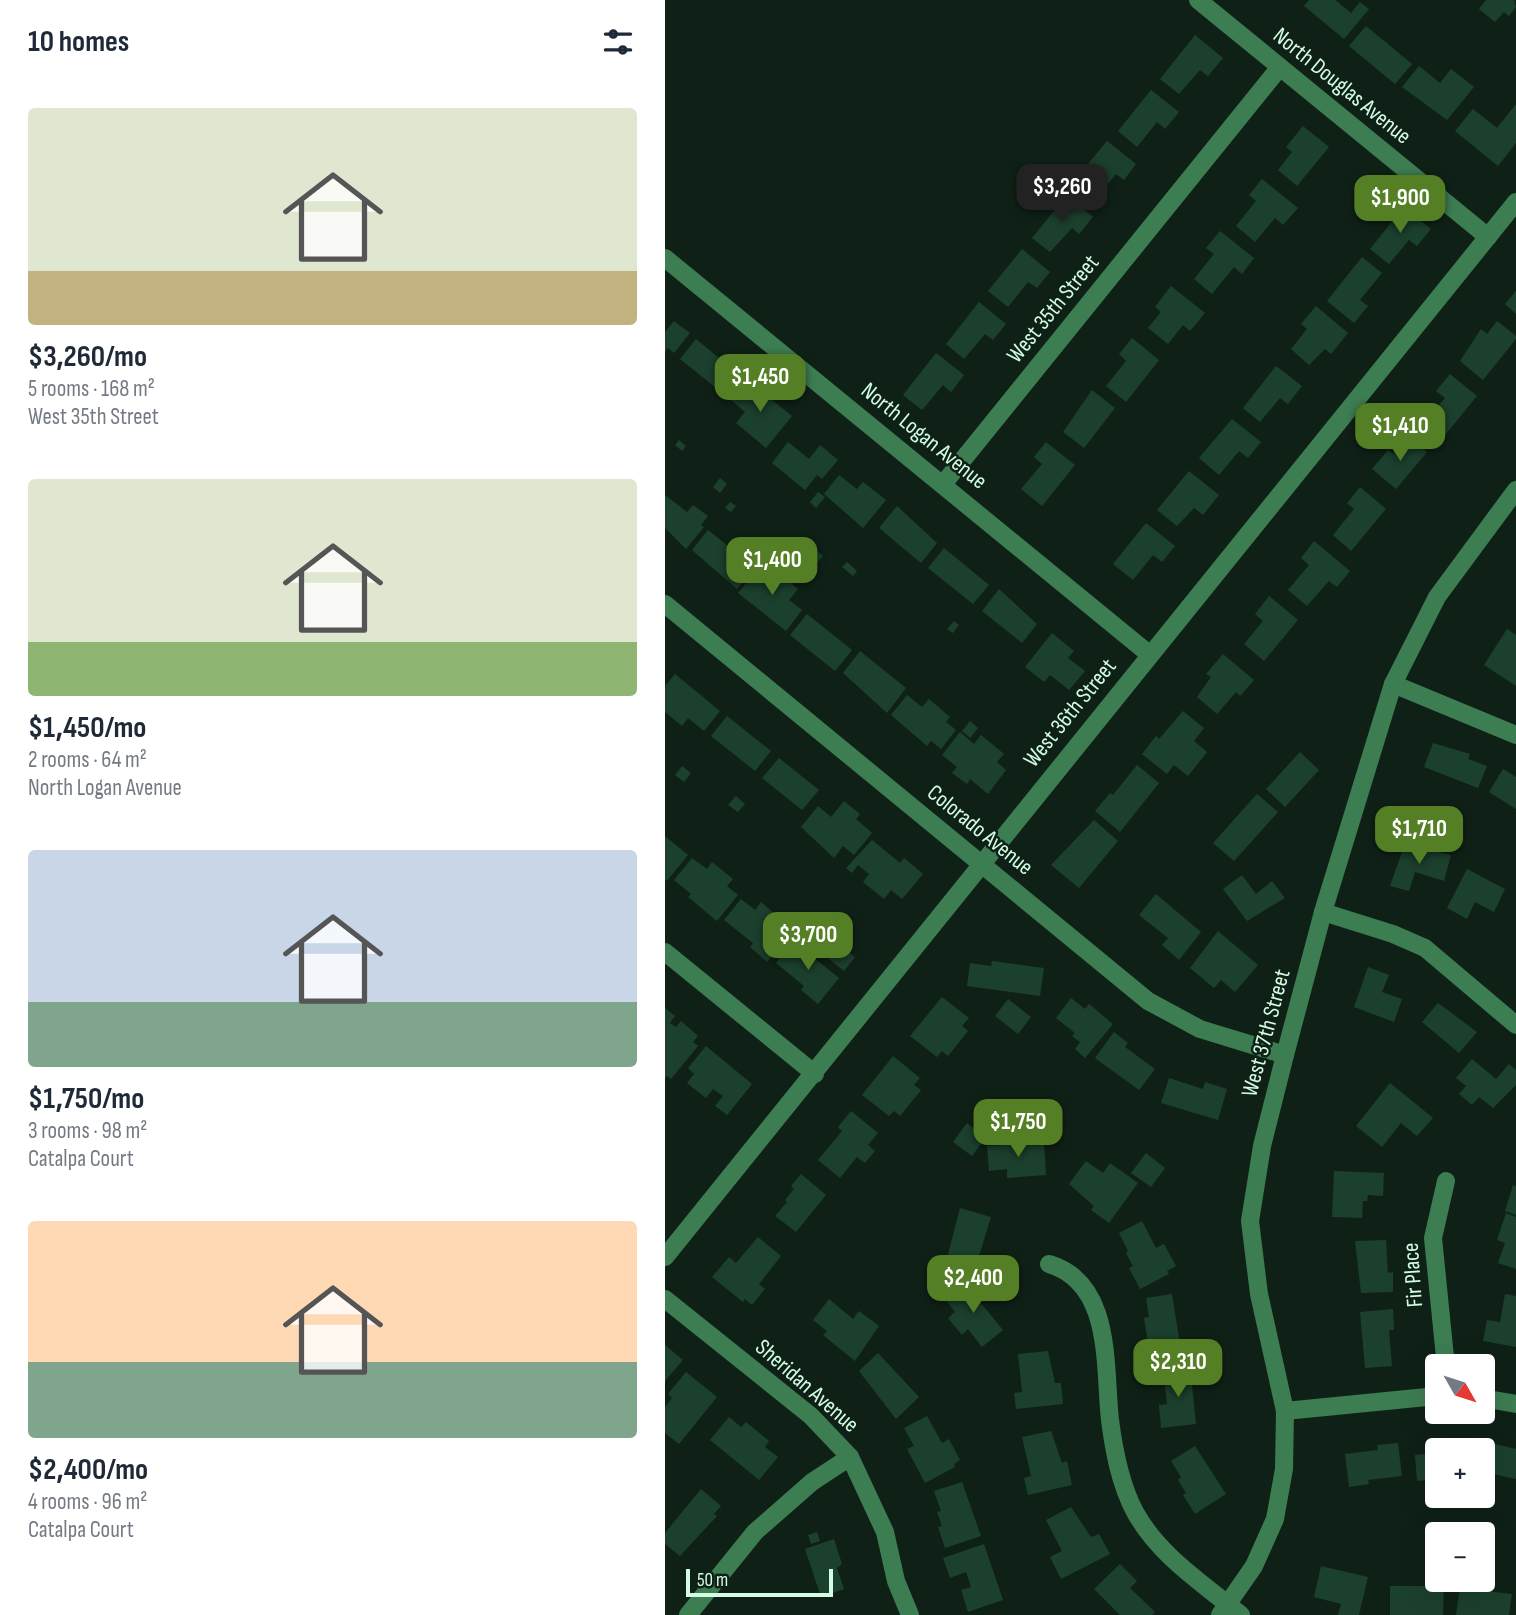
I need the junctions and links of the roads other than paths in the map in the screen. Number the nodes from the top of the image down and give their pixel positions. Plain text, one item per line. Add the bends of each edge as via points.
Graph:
1 (1198, 0) edge
2 (1280, 67) junction
3 (1516, 202) edge
4 (1488, 237) junction
5 (665, 258) edge
6 (944, 484) junction
7 (1516, 490) edge
8 (665, 604) edge
9 (1149, 654) junction
10 (1393, 684) junction
11 (1516, 735) edge
12 (982, 862) junction
13 (1323, 912) junction
14 (665, 952) edge
15 (1516, 1025) edge
16 (1286, 1055) junction
17 (815, 1074) junction
18 (1446, 1181) dead end
19 (665, 1256) edge
20 (1049, 1264) dead end
21 (665, 1299) edge
22 (1444, 1354) edge
23 (1425, 1397) edge
24 (1495, 1400) edge
25 (1516, 1404) edge
26 (1285, 1410) junction
27 (850, 1457) junction
28 (1230, 1612) edge
29 (688, 1615) edge
30 (909, 1615) edge

1 - 2 street, North Douglas Avenue
2 - 4 street, North Douglas Avenue
2 - 6 street, West 35th Street
3 - 4 street, West 36th Street
4 - 9 street, West 36th Street
5 - 6 street, North Logan Avenue
6 - 9 street, North Logan Avenue
7 - 10 street, West 37th Street via 1442,588
8 - 12 street, Colorado Avenue
9 - 12 street, West 36th Street
10 - 11 street
10 - 13 street, West 37th Street
12 - 16 street, Colorado Avenue via 1148,1001 1200,1029
12 - 17 street, West 36th Street
13 - 15 street via 1425,948
13 - 16 street, West 37th Street
14 - 17 street
16 - 26 street, West 37th Street via 1262,1146 1250,1221 1259,1294
17 - 19 street, West 36th Street
18 - 22 street, Fir Place via 1433,1238
20 - 28 street via 1076,1276 1097,1312 1115,1453 1135,1513 1171,1558
21 - 27 street, Sheridan Avenue via 811,1416
23 - 26 street
24 - 25 street
26 - 28 street, West 37th Street via 1284,1469 1275,1519
27 - 29 street via 812,1482 755,1532
27 - 30 street, Sheridan Avenue via 885,1532

